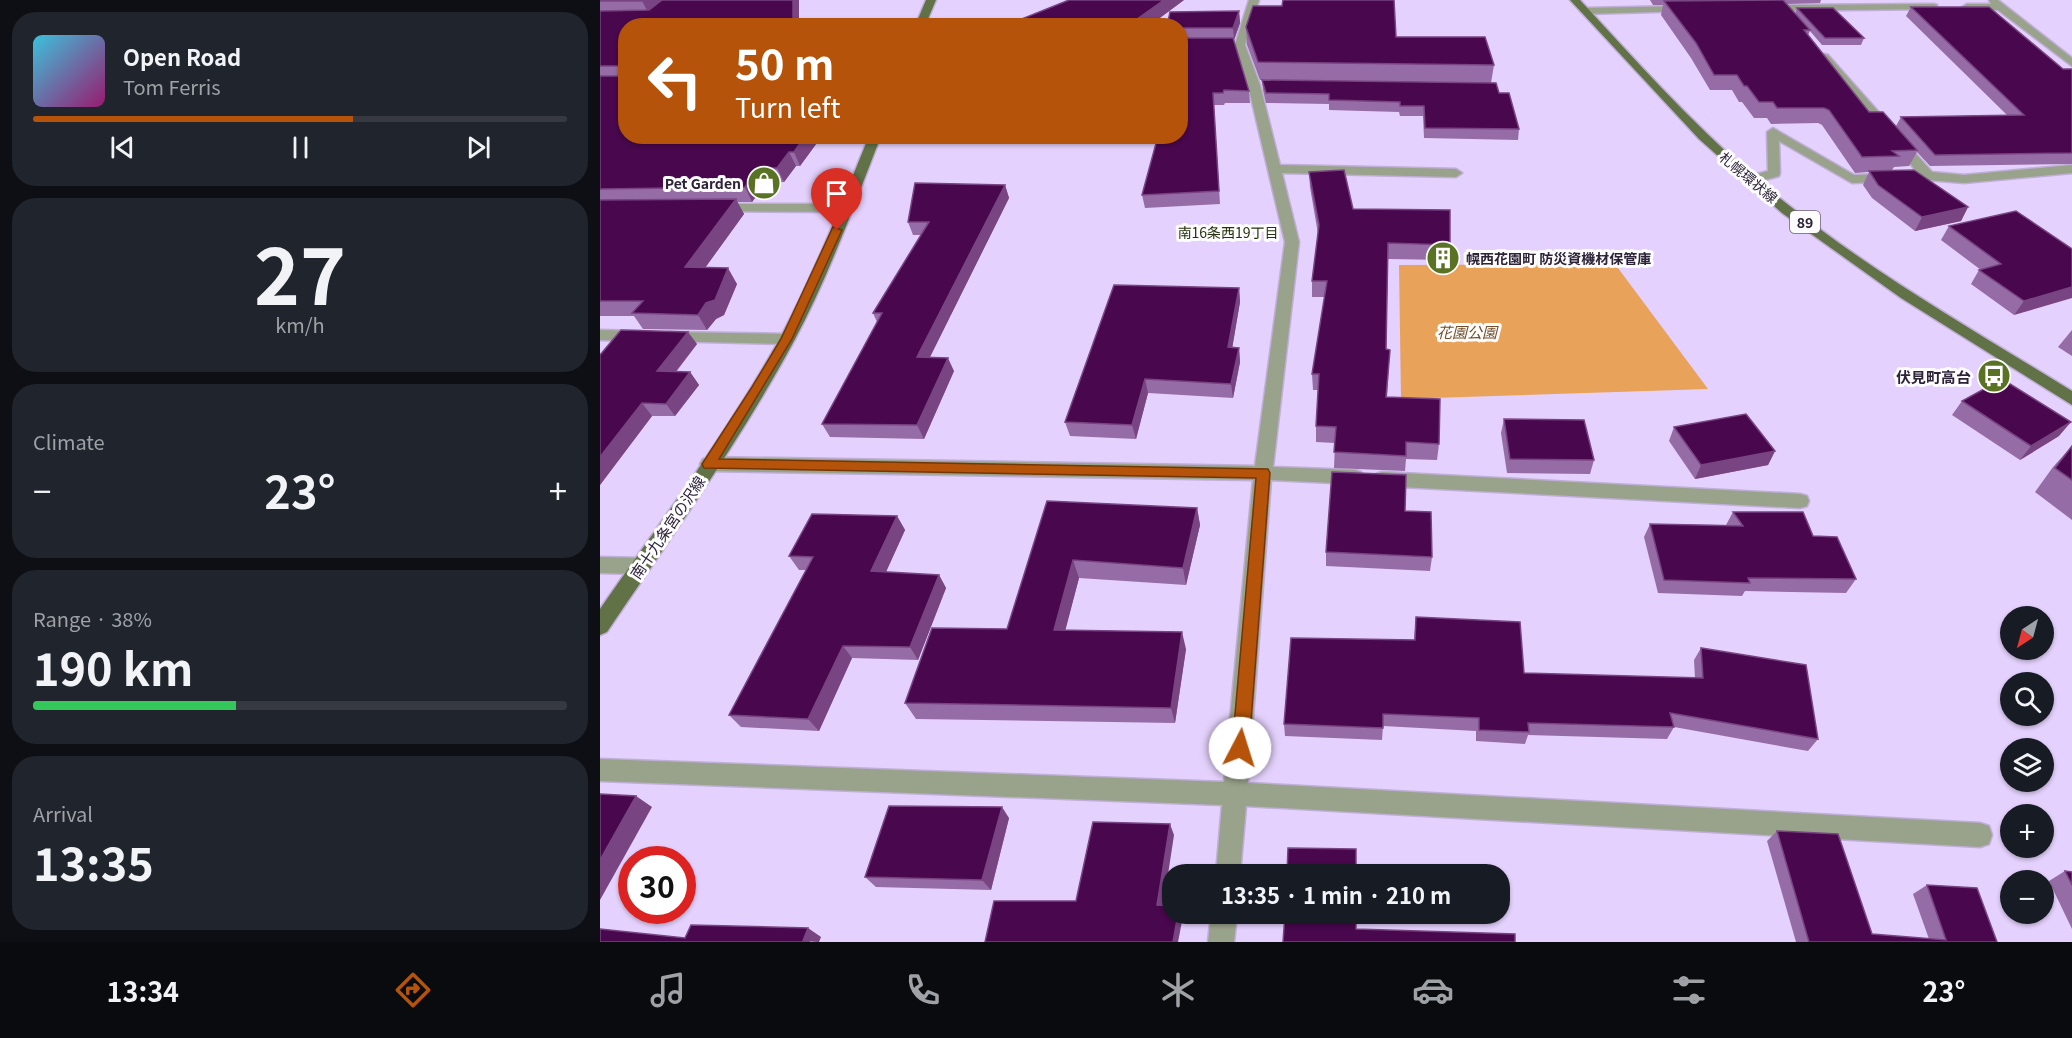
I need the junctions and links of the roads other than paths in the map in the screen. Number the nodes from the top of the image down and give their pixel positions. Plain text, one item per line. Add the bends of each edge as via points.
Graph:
1 (931, 0) edge
2 (1254, 0) edge
3 (1575, 0) edge
4 (1991, 0) edge
5 (1943, 7) edge
6 (1954, 7) edge
7 (2000, 7) junction
8 (1758, 8) edge
9 (1781, 8) junction
10 (1700, 9) edge
11 (1585, 11) junction
12 (923, 18) edge
13 (1793, 22) edge
14 (1816, 48) edge
15 (2072, 63) edge
16 (872, 144) edge
17 (1274, 169) junction
18 (2072, 169) edge
19 (1456, 173) dead end
20 (1928, 176) junction
21 (1751, 180) junction
22 (703, 208) edge
23 (846, 208) junction
24 (600, 335) edge
25 (786, 339) junction
26 (2072, 399) edge
27 (709, 464) junction
28 (1263, 473) junction
29 (1800, 501) dead end
30 (600, 564) edge
31 (641, 566) junction
32 (600, 626) edge
33 (600, 770) edge
34 (1237, 794) junction
35 (1980, 835) dead end
36 (1229, 864) edge
37 (1223, 924) edge
38 (1221, 942) edge

1 - 12 main road
2 - 17 street via 1236,45 1260,85
3 - 11 main road, 札幌環状線 / 89
4 - 7 street
5 - 9 street
6 - 7 street
7 - 15 street
8 - 9 street
9 - 13 street
10 - 11 street
11 - 21 main road, 札幌環状線 / 89 via 1691,127
14 - 20 street
16 - 23 main road, 南十九条宮の沢線
17 - 19 street
17 - 28 street via 1292,242
18 - 20 street via 1964,179
20 - 21 street via 1852,179 1773,132 1774,173
21 - 26 main road, 札幌環状線 / 89 via 1903,291
22 - 23 street
23 - 25 main road, 南十九条宮の沢線
24 - 25 street
25 - 27 main road, 南十九条宮の沢線
27 - 28 street
27 - 31 main road, 南十九条宮の沢線
28 - 29 street
28 - 34 street
30 - 31 street
31 - 32 main road, 南十九条宮の沢線
33 - 34 street
34 - 35 street
34 - 36 street
37 - 38 street

